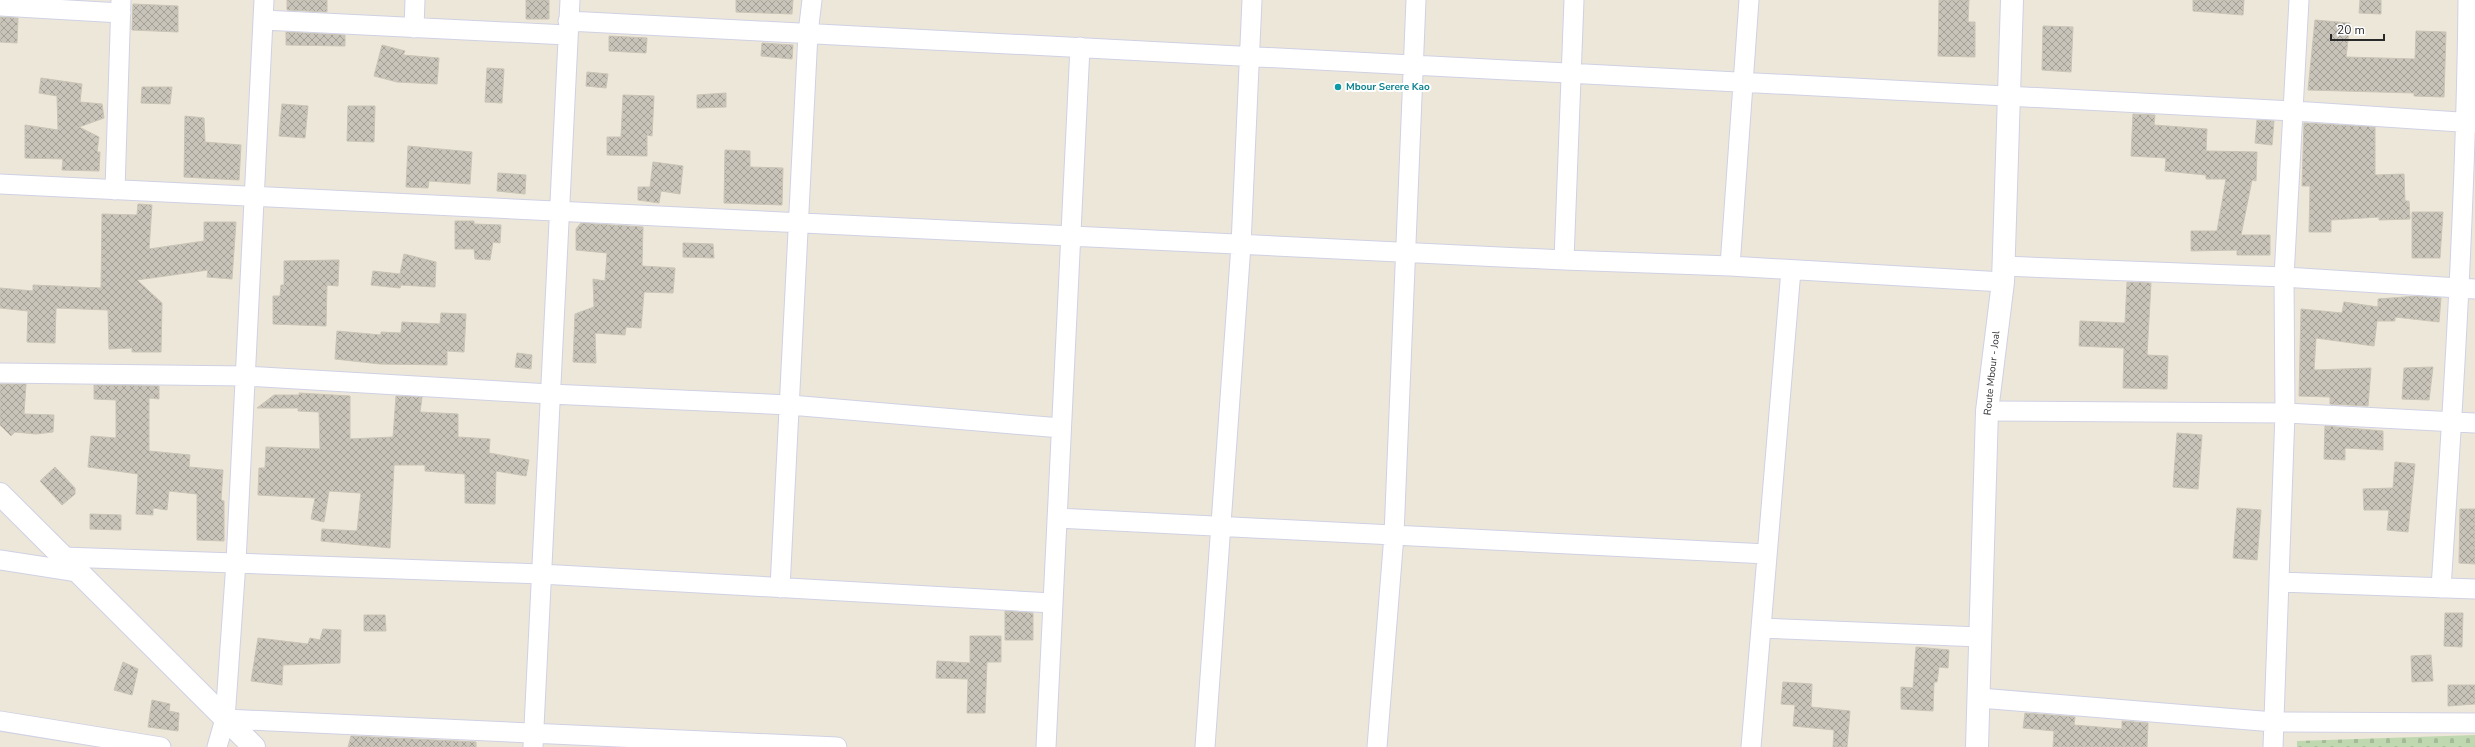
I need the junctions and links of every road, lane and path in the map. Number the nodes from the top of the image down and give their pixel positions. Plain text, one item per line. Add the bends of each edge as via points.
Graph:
1 (264, 0) edge
2 (415, 0) edge
3 (570, 0) edge
4 (812, 0) edge
5 (1252, 0) edge
6 (1416, 0) edge
7 (1574, 0) edge
8 (1748, 0) edge
9 (2012, 0) edge
10 (2299, 0) edge
11 (2468, 0) edge
12 (0, 6) edge
13 (121, 6) edge
14 (263, 20) junction
15 (414, 28) junction
16 (567, 28) junction
17 (808, 33) junction
18 (1080, 48) junction
19 (1249, 56) junction
20 (1414, 65) junction
21 (1571, 73) junction
22 (1743, 82) junction
23 (2009, 96) junction
24 (2294, 111) junction
25 (2471, 123) edge
26 (0, 184) edge
27 (115, 190) junction
28 (254, 197) junction
29 (558, 211) junction
30 (798, 223) junction
31 (1070, 236) junction
32 (1241, 245) junction
33 (1406, 252) junction
34 (1564, 260) junction
35 (1730, 266) junction
36 (1791, 270) junction
37 (2003, 274) junction
38 (2284, 277) junction
39 (2466, 289) edge
40 (0, 372) edge
41 (245, 376) junction
42 (550, 394) junction
43 (790, 405) junction
44 (1987, 412) junction
45 (2285, 413) junction
46 (2452, 421) junction
47 (2475, 423) edge
48 (1061, 428) junction
49 (0, 494) edge
50 (1057, 518) junction
51 (1221, 527) junction
52 (1394, 536) junction
53 (1767, 554) junction
54 (0, 560) edge
55 (236, 562) junction
56 (71, 565) junction
57 (541, 574) junction
58 (2279, 582) junction
59 (780, 588) junction
60 (2441, 588) junction
61 (2475, 589) edge
62 (1053, 603) junction
63 (1761, 628) junction
64 (1980, 637) junction
65 (1980, 698) junction
66 (225, 719) junction
67 (0, 721) edge
68 (2274, 722) junction
69 (2475, 723) edge
70 (533, 740) edge
71 (746, 745) edge
72 (162, 747) edge
73 (217, 747) edge
74 (254, 747) edge
75 (837, 747) edge
76 (1046, 747) edge
77 (1205, 747) edge
78 (1377, 747) edge
79 (1751, 747) edge
80 (1977, 747) edge
81 (2273, 747) edge

1 - 14 street
2 - 15 street
3 - 16 street
4 - 17 street
5 - 19 street
6 - 20 street
7 - 21 street
8 - 22 street
9 - 23 main road, Route Mbour - Joal
10 - 24 street
11 - 25 street
12 - 13 street
13 - 27 street
14 - 15 street
14 - 28 street
15 - 16 street
16 - 17 street
16 - 29 street
17 - 18 street
17 - 30 street
18 - 19 street
18 - 31 street
19 - 20 street
19 - 32 street
20 - 21 street
20 - 33 street
21 - 22 street
21 - 34 street
22 - 23 street
22 - 35 street
23 - 24 street
23 - 37 main road, Route Mbour - Joal
24 - 25 street
24 - 38 street
25 - 39 street
26 - 27 street
27 - 28 street
28 - 29 street
28 - 41 street
29 - 30 street
29 - 42 street
30 - 31 street
30 - 43 street
31 - 32 street
31 - 48 street
32 - 33 street
32 - 51 street
33 - 34 street
33 - 52 street
34 - 35 street
35 - 36 street
36 - 37 street
36 - 53 street
37 - 38 street
37 - 44 main road, Route Mbour - Joal
38 - 39 street
38 - 45 street
39 - 46 street
40 - 41 street
41 - 42 street
41 - 55 street
42 - 43 street
42 - 57 street
43 - 48 street
43 - 59 street
44 - 45 street
44 - 64 main road, Route Mbour - Joal
45 - 46 street
45 - 58 street
46 - 47 street
46 - 60 street
48 - 50 street
49 - 56 main road
50 - 51 street
50 - 62 street
51 - 52 street
51 - 77 street
52 - 53 street
52 - 78 street
53 - 63 street
54 - 56 street
55 - 56 street
55 - 57 street
55 - 66 street
56 - 66 main road
57 - 59 street
57 - 70 street
58 - 60 street
58 - 68 street
59 - 62 street
60 - 61 street
62 - 76 street
63 - 64 street
63 - 79 street
64 - 65 main road, Route Mbour - Joal
65 - 68 street
65 - 80 main road, Route Mbour - Joal
66 - 70 street
66 - 73 street
66 - 74 main road
67 - 72 street
68 - 69 street
68 - 81 street
70 - 71 street
71 - 75 street

